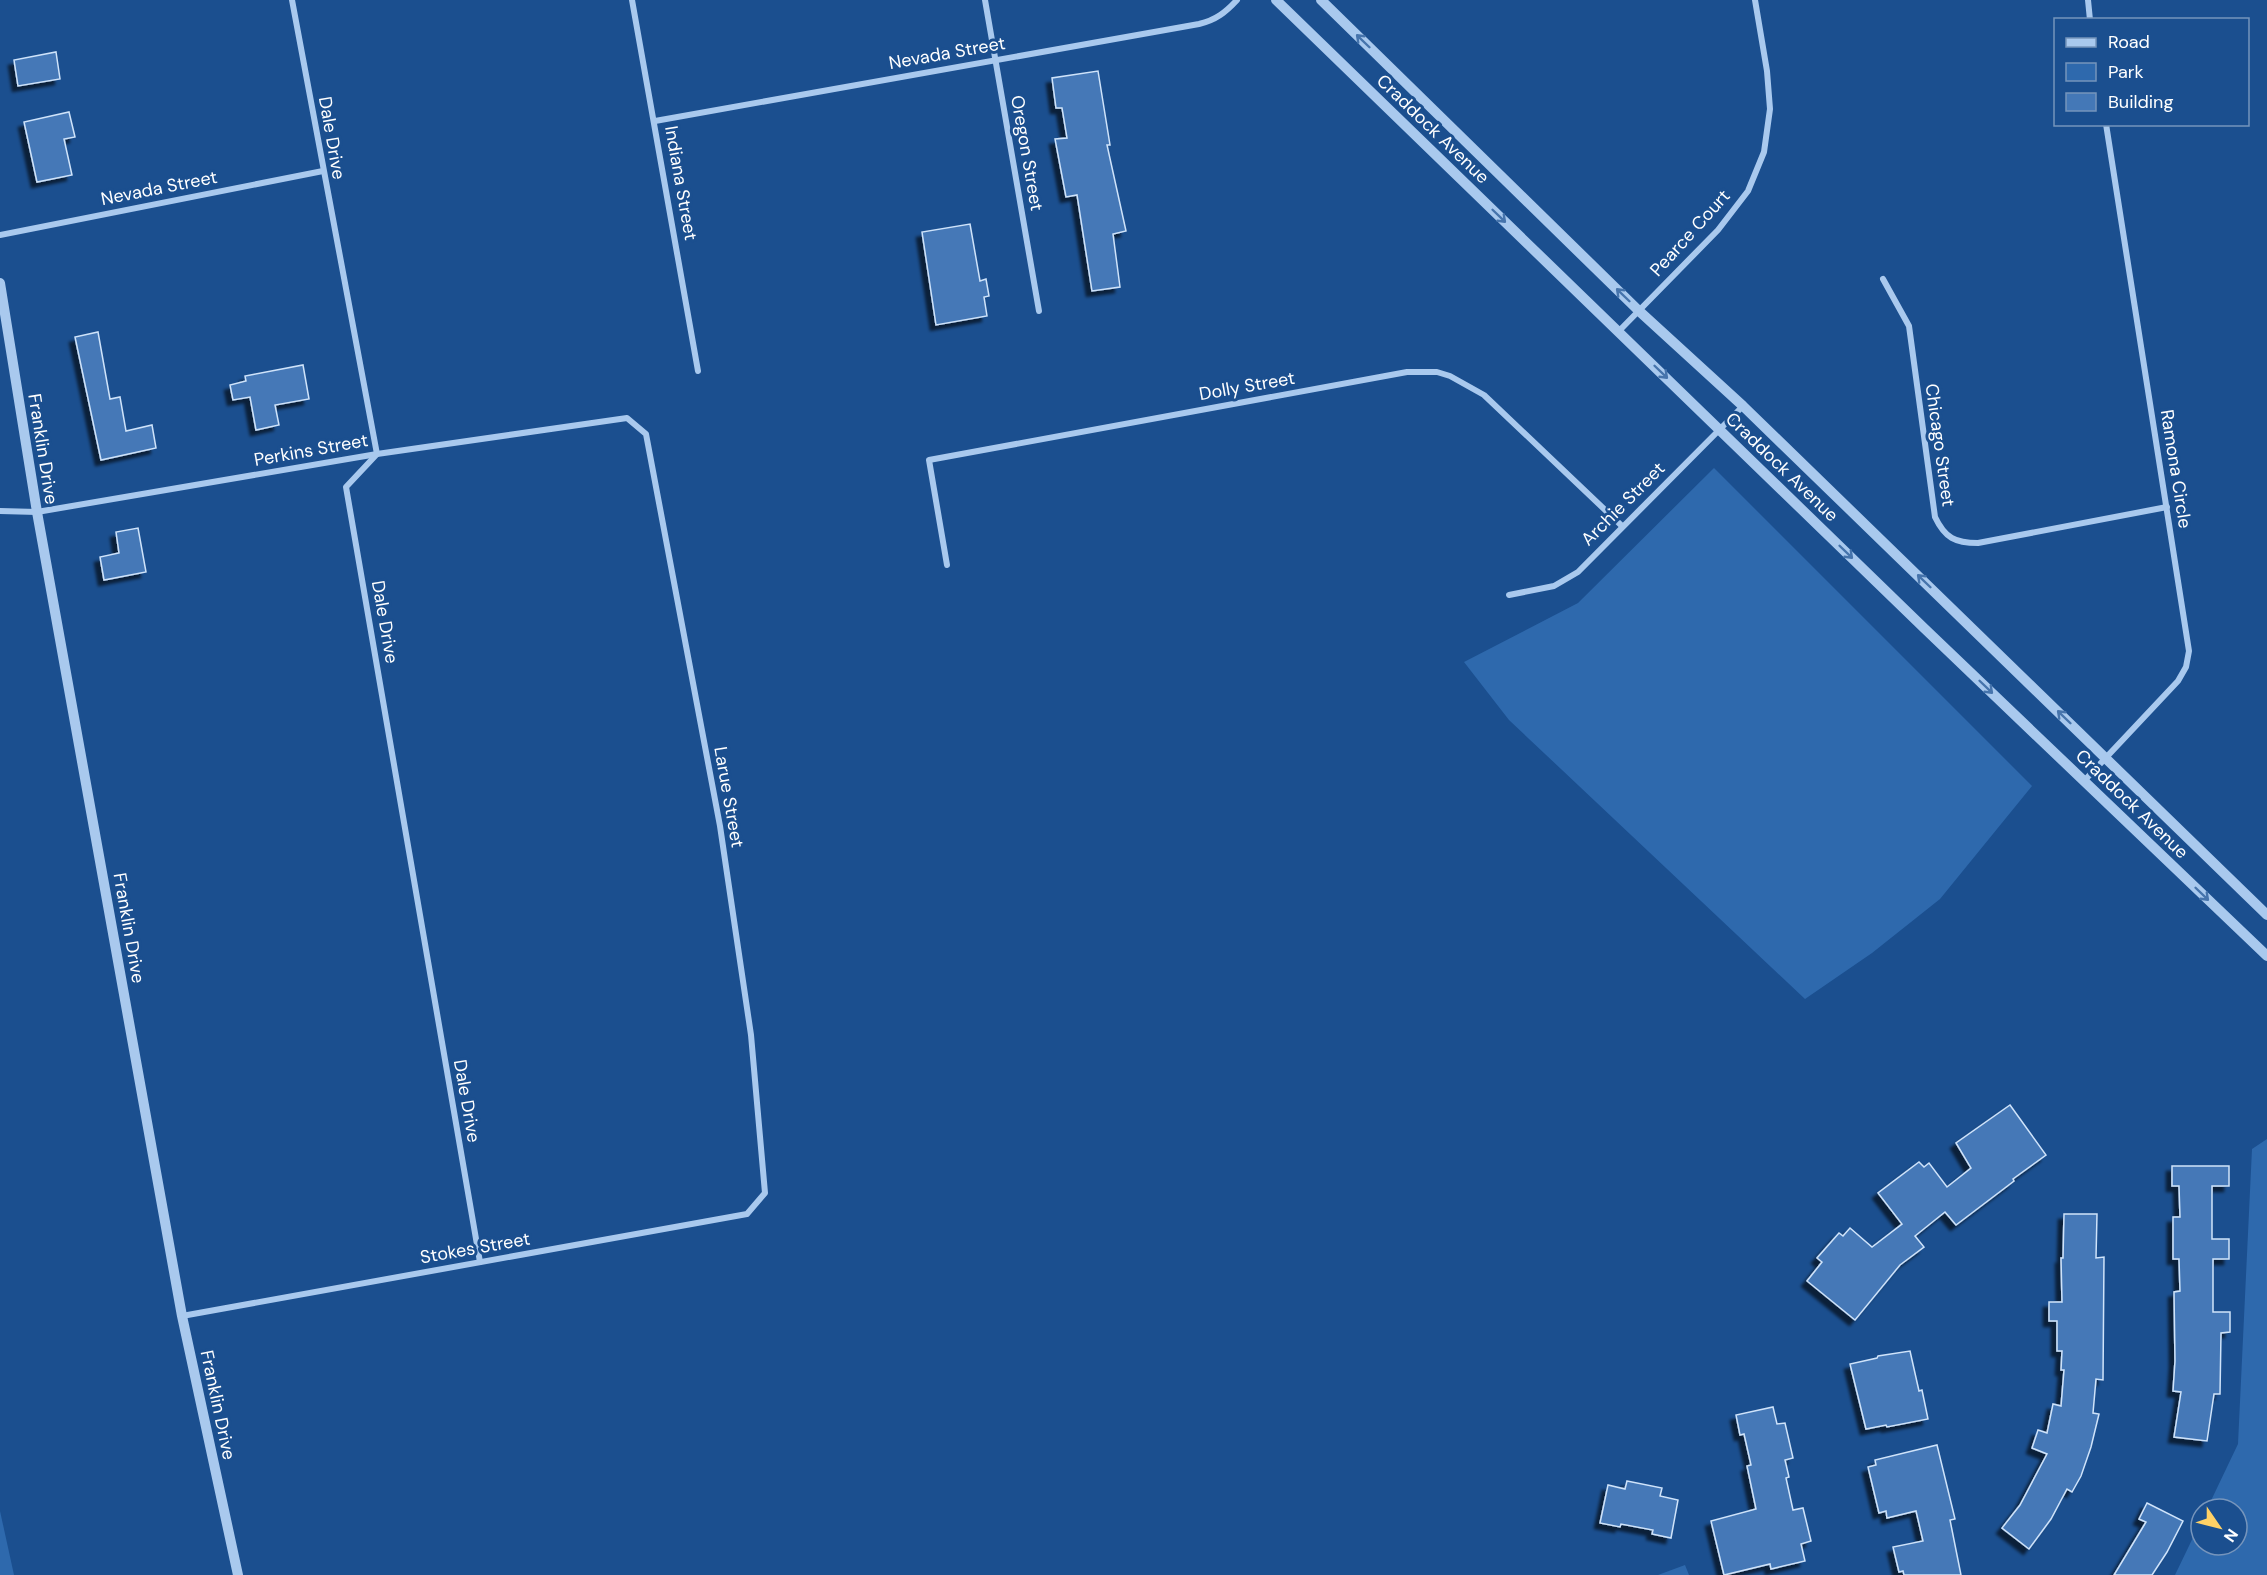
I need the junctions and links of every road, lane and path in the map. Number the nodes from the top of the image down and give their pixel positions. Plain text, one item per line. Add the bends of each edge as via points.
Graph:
1 (292, 0) edge
2 (632, 0) edge
3 (986, 0) edge
4 (1237, 0) edge
5 (1276, 0) edge
6 (1321, 0) edge
7 (1755, 0) edge
8 (2088, 0) edge
9 (2090, 18) edge
10 (996, 59) junction
11 (655, 121) junction
12 (2106, 126) edge
13 (323, 171) junction
14 (0, 235) edge
15 (1883, 279) dead end
16 (0, 284) edge
17 (1638, 310) junction
18 (1039, 311) dead end
19 (1618, 332) junction
20 (698, 371) dead end
21 (1743, 406) junction
22 (627, 418) joint
23 (1719, 428) junction
24 (377, 454) junction
25 (2168, 507) junction
26 (0, 511) edge
27 (37, 512) junction
28 (1622, 526) junction
29 (947, 565) dead end
30 (1509, 595) dead end
31 (2106, 758) junction
32 (2084, 781) junction
33 (2267, 915) edge
34 (2267, 956) edge
35 (765, 1193) joint
36 (480, 1262) junction
37 (182, 1316) junction
38 (238, 1575) edge

1 - 13 street, Dale Drive
2 - 11 street, Indiana Street
3 - 10 street, Oregon Street
4 - 10 street, Nevada Street via 1213,20 1199,24
5 -> 19 street, Craddock Avenue
17 -> 6 street, Craddock Avenue
7 - 17 street, Pearce Court via 1770,109 1764,152 1748,191 1718,230
8 - 9 street
10 - 11 street, Nevada Street
10 - 18 street, Oregon Street
11 - 20 street, Indiana Street
12 - 25 street, Ramona Circle
13 - 14 street, Nevada Street
13 - 24 street, Dale Drive
15 - 25 street, Chicago Street via 1909,326 1935,517 1941,530 1951,538 1978,543
16 - 27 street, Franklin Drive
17 - 19 street, Pearce Court
17 - 21 street, Craddock Avenue
19 -> 23 street, Craddock Avenue
21 - 23 street, Archie Street
31 -> 21 street, Craddock Avenue
22 - 24 street, Perkins Street
22 - 35 street, Larue Street via 646,434 720,826 752,1035
23 - 28 street, Archie Street
23 -> 32 street, Craddock Avenue
24 - 27 street, Perkins Street
24 - 36 street, Dale Drive via 346,488
25 - 31 street, Ramona Circle via 2189,651 2186,667
26 - 27 street, Perkins Street
27 - 37 street, Franklin Drive
28 - 29 street, Dolly Street via 1484,395 1437,372 1407,372 929,460
28 - 30 street, Archie Street via 1567,580
31 - 32 street, Ramona Circle
31 - 33 street, Craddock Avenue
32 -> 34 street, Craddock Avenue
35 - 36 street, Stokes Street via 747,1214
36 - 37 street, Stokes Street
37 - 38 street, Franklin Drive

